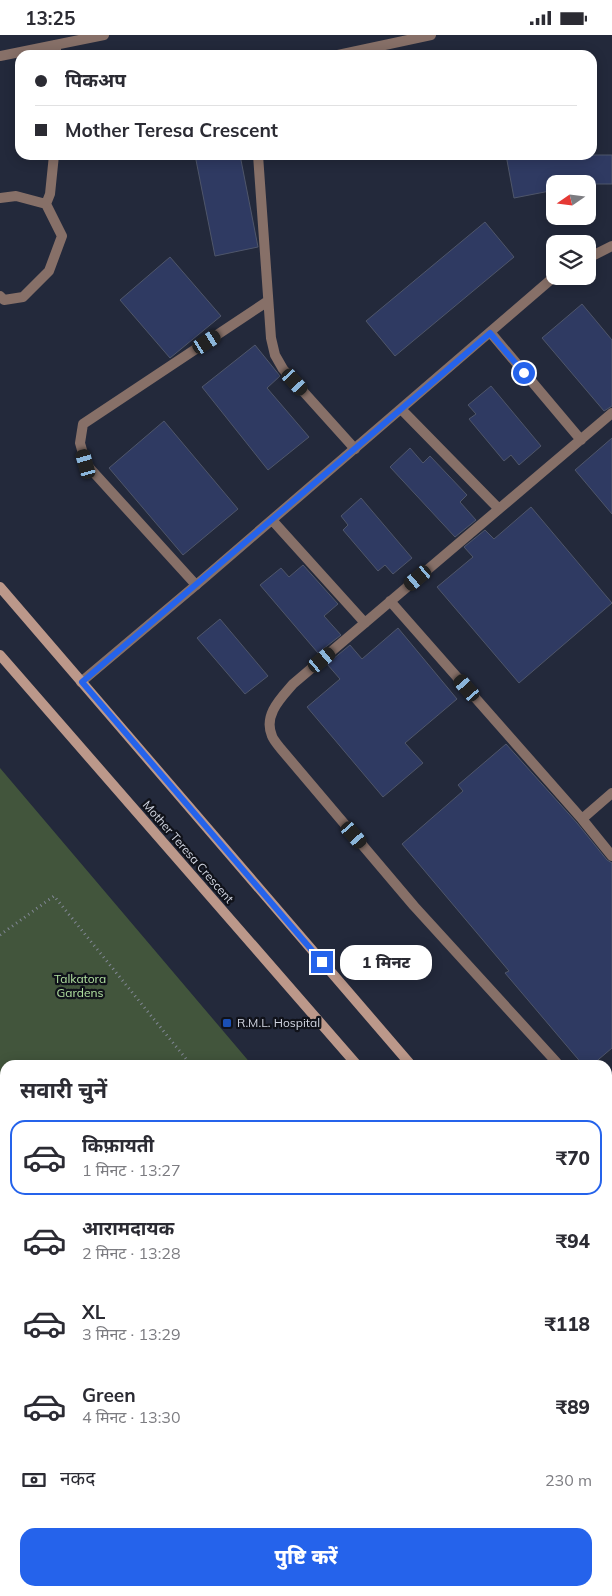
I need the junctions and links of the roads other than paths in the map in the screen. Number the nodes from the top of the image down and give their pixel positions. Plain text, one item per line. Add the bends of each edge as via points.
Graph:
1 (104, 35) edge
2 (431, 35) edge
3 (56, 45) edge
4 (31, 50) edge
5 (361, 50) edge
6 (15, 53) edge
7 (0, 56) edge
8 (53, 160) edge
9 (258, 160) edge
10 (0, 198) edge
11 (46, 203) junction
12 (612, 246) edge
13 (596, 254) edge
14 (546, 284) edge
15 (0, 296) edge
16 (268, 301) junction
17 (490, 333) junction
18 (401, 409) junction
19 (612, 413) edge
20 (581, 439) junction
21 (355, 449) junction
22 (499, 509) junction
23 (272, 520) junction
24 (196, 585) junction
25 (0, 587) edge
26 (390, 601) junction
27 (364, 623) junction
28 (0, 655) edge
29 (82, 682) junction
30 (612, 793) edge
31 (582, 819) junction
32 (612, 856) edge
33 (353, 1060) edge
34 (407, 1060) edge
35 (555, 1060) edge

1 - 3 street
2 - 5 street
3 - 4 street
6 - 7 street
8 - 11 street
9 - 16 street
10 - 11 street via 16,197
11 - 15 street via 62,236 50,271 23,297 4,300
12 - 13 street
14 - 17 street
16 - 21 street via 271,338 283,369
16 - 24 street via 83,424 80,443 86,464
17 - 18 street
17 - 20 street
18 - 21 street
18 - 22 street
19 - 20 street
20 - 22 street
21 - 23 street
22 - 26 street
23 - 24 street
23 - 27 street
24 - 29 street
25 - 29 main road
26 - 27 street
26 - 31 street
27 - 35 street via 293,684 274,708 269,722 271,735 414,906
28 - 33 main road, Mother Teresa Crescent
29 - 34 main road
30 - 31 street
31 - 32 street

